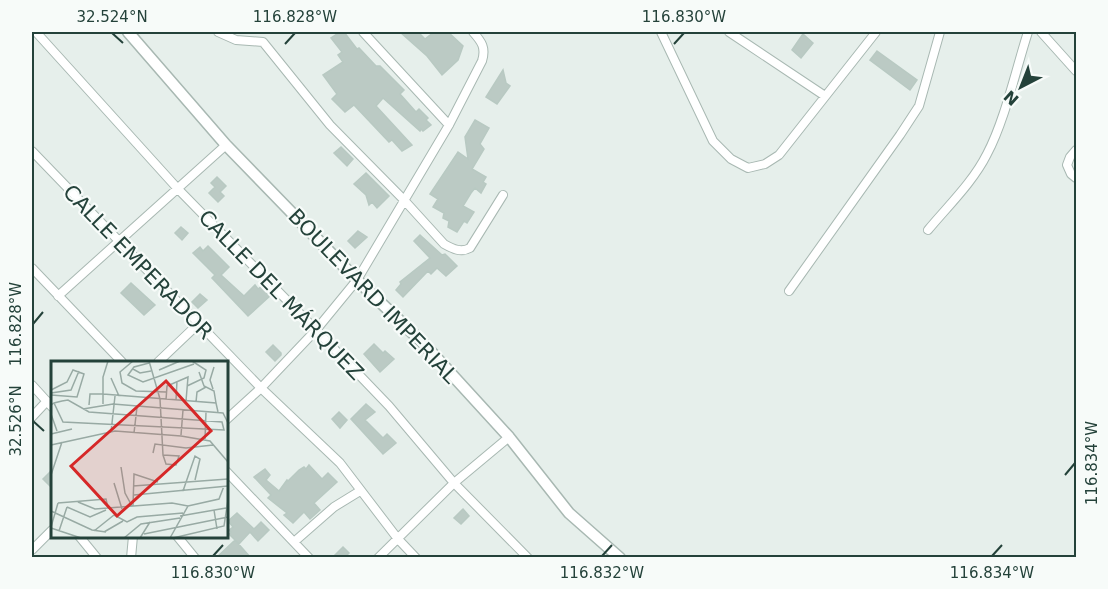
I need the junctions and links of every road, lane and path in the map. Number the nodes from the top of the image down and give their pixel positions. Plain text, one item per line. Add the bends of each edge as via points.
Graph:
1 (39, 32) edge
2 (128, 32) edge
3 (219, 32) edge
4 (363, 32) edge
5 (473, 32) edge
6 (661, 32) edge
7 (729, 32) edge
8 (873, 32) edge
9 (940, 32) edge
10 (1028, 32) edge
11 (1041, 32) edge
12 (32, 41) edge
13 (1077, 70) edge
14 (825, 96) junction
15 (449, 125) junction
16 (226, 145) junction
17 (1077, 150) edge
18 (32, 151) edge
19 (1077, 178) edge
20 (178, 189) junction
21 (503, 195) dead end
22 (404, 200) junction
23 (928, 230) dead end
24 (118, 243) junction
25 (32, 268) edge
26 (357, 280) junction
27 (789, 291) dead end
28 (58, 296) junction
29 (198, 324) junction
30 (316, 330) junction
31 (120, 361) edge
32 (160, 361) edge
33 (32, 385) edge
34 (261, 388) junction
35 (50, 404) edge
36 (32, 417) edge
37 (228, 418) edge
38 (509, 437) junction
39 (228, 473) edge
40 (454, 483) junction
41 (360, 491) junction
42 (51, 531) edge
43 (80, 538) edge
44 (133, 538) edge
45 (178, 538) edge
46 (398, 539) junction
47 (294, 542) junction
48 (32, 550) edge
49 (97, 558) edge
50 (131, 558) edge
51 (195, 558) edge
52 (309, 558) edge
53 (378, 558) edge
54 (416, 558) edge
55 (528, 558) edge
56 (620, 558) edge

1 - 12 street
1 - 20 street, CALLE DEL MÁRQUEZ
2 - 16 street, BOULEVARD IMPERIAL
3 - 22 street via 236,40 263,42 330,125
4 - 15 street
5 - 15 street via 482,42 482,61
6 - 14 street via 713,141 730,159 748,168 779,156
7 - 14 street
8 - 14 street
9 - 27 street via 924,93 911,119
10 - 23 street via 988,154
11 - 13 street
15 - 22 street
16 - 20 street
16 - 26 street, BOULEVARD IMPERIAL
17 - 19 street via 1067,165
18 - 24 street, CALLE EMPERADOR
20 - 24 street
20 - 30 street, CALLE DEL MÁRQUEZ
21 - 22 street via 471,248 460,251 444,244
22 - 26 street
24 - 28 street
24 - 29 street, CALLE EMPERADOR
25 - 28 street
26 - 30 street
26 - 38 street, BOULEVARD IMPERIAL via 423,343
28 - 31 street
29 - 32 street
29 - 34 street, CALLE EMPERADOR
30 - 34 street
30 - 40 street, CALLE DEL MÁRQUEZ
33 - 35 street
34 - 37 street
34 - 41 street, CALLE EMPERADOR via 340,463
35 - 36 street
38 - 40 street
38 - 56 street, BOULEVARD IMPERIAL via 569,513
39 - 47 street
40 - 46 street
40 - 55 street, CALLE DEL MÁRQUEZ
41 - 46 street, CALLE EMPERADOR
41 - 47 street via 334,507
42 - 48 street
43 - 49 street
44 - 50 street
45 - 51 street
46 - 53 street
46 - 54 street, CALLE EMPERADOR
47 - 52 street

